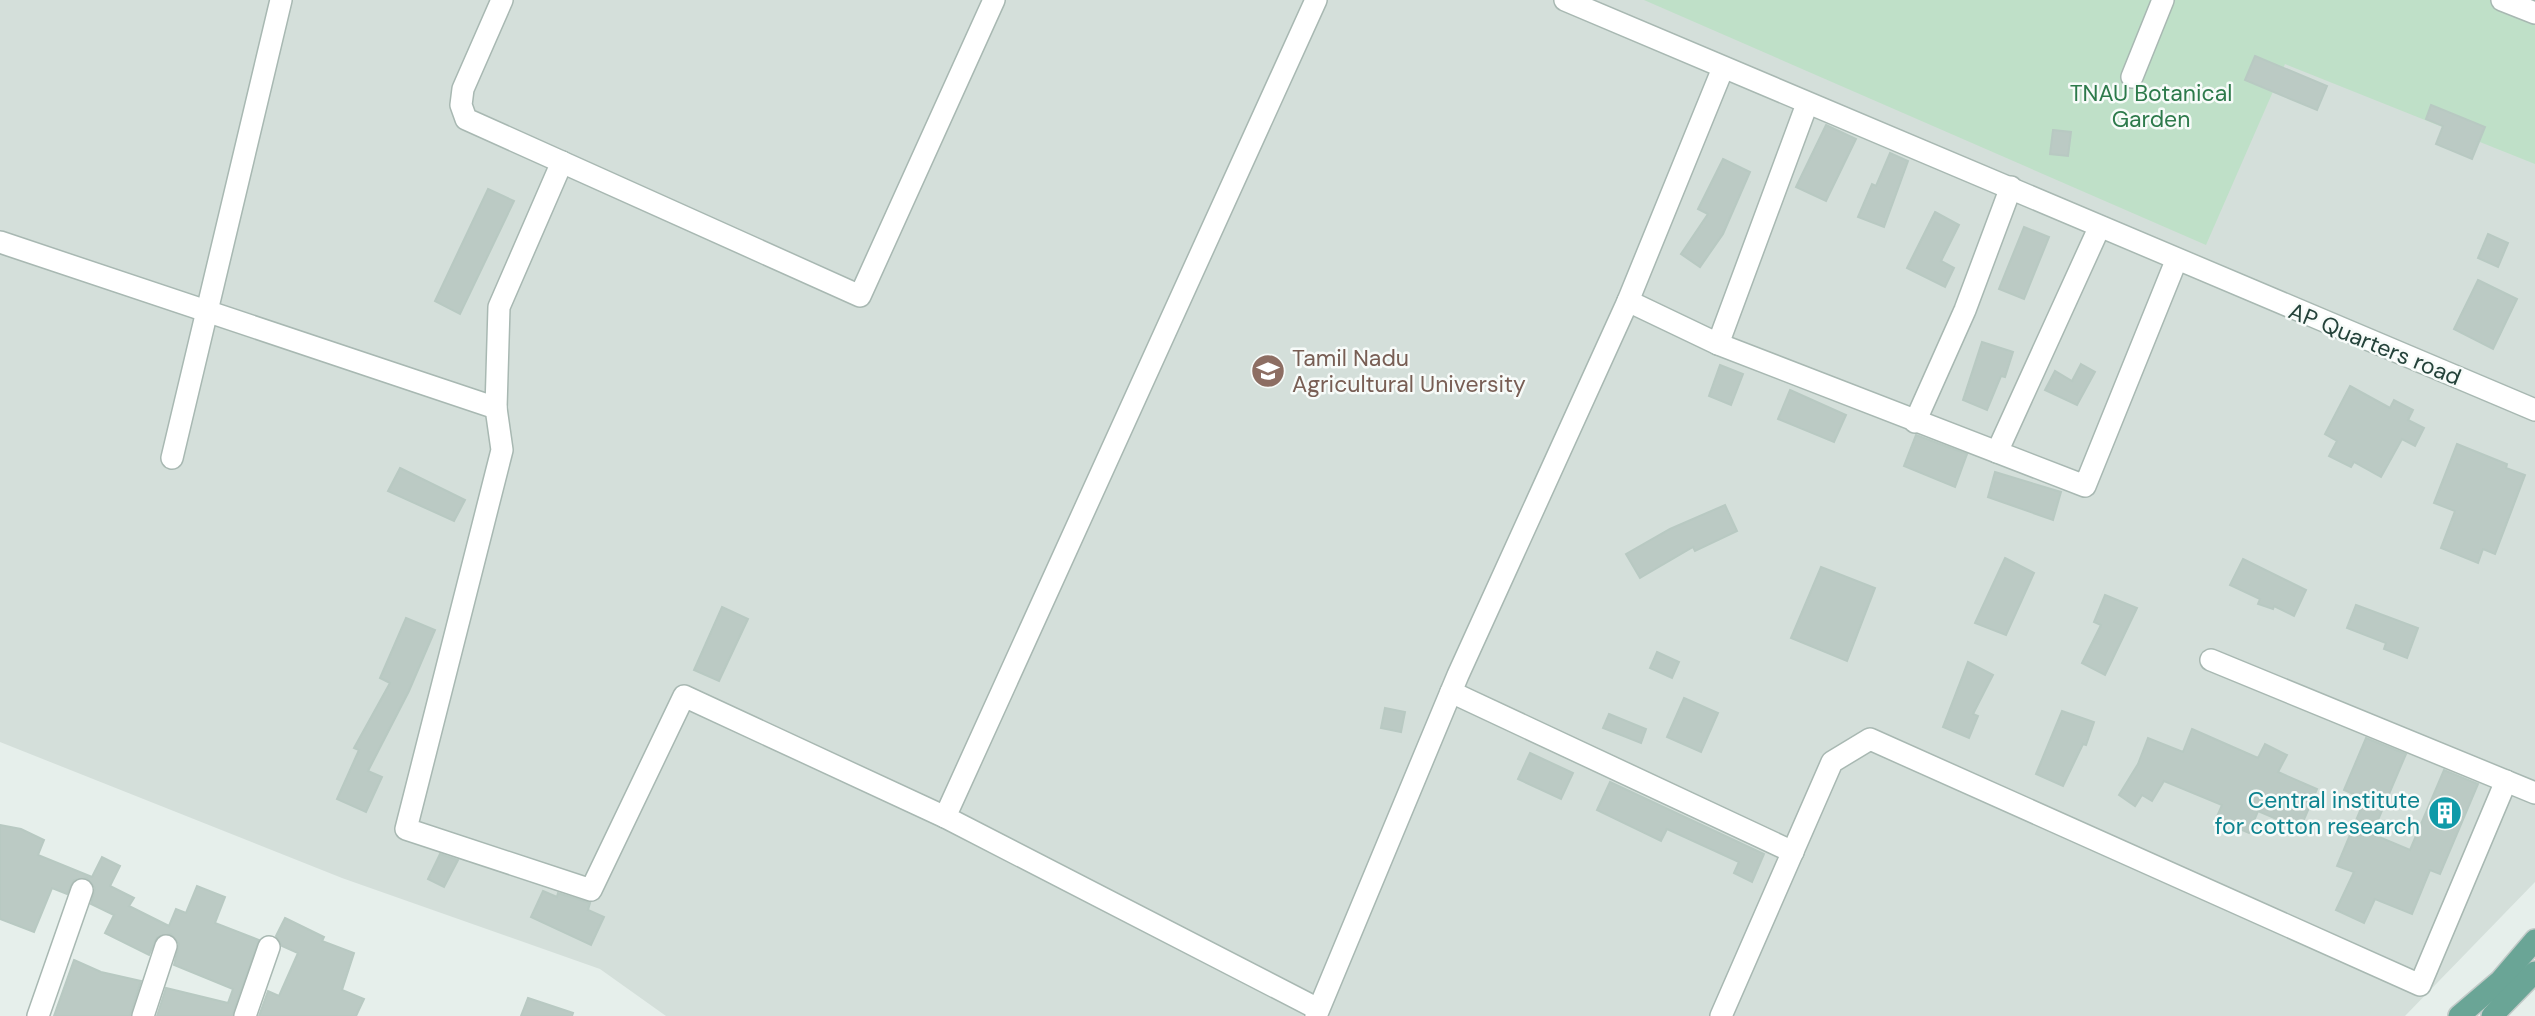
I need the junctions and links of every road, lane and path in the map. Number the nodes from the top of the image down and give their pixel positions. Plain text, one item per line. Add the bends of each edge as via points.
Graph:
1 (281, 0) edge
2 (502, 0) edge
3 (994, 0) edge
4 (1316, 0) edge
5 (1565, 0) edge
6 (2163, 0) edge
7 (2502, 0) edge
8 (2535, 13) edge
9 (1723, 68) junction
10 (2132, 77) dead end
11 (1807, 104) junction
12 (562, 162) junction
13 (2011, 187) junction
14 (2099, 228) junction
15 (0, 242) edge
16 (2176, 261) junction
17 (1628, 300) junction
18 (207, 312) junction
19 (1718, 344) junction
20 (496, 408) junction
21 (2535, 410) edge
22 (1915, 422) junction
23 (1997, 452) junction
24 (172, 458) dead end
25 (2211, 660) dead end
26 (1451, 692) junction
27 (2506, 781) junction
28 (2535, 793) edge
29 (945, 817) junction
30 (1793, 852) junction
31 (82, 890) dead end
32 (2535, 940) edge
33 (166, 946) dead end
34 (269, 947) dead end
35 (2535, 972) edge
36 (1317, 1012) edge
37 (38, 1016) edge
38 (142, 1016) edge
39 (245, 1016) edge
40 (1721, 1016) edge
41 (2459, 1016) edge
42 (2492, 1016) edge

1 - 18 street
2 - 12 street via 463,89 464,114 466,119
3 - 12 street via 860,296
4 - 29 street
5 - 9 street, AP Quarters road
6 - 10 street
7 - 8 street
9 - 11 street, AP Quarters road
9 - 17 street
11 - 13 street, AP Quarters road
11 - 19 street
12 - 20 street via 499,307
13 - 14 street, AP Quarters road
13 - 22 street via 1965,310
14 - 16 street, AP Quarters road
14 - 23 street
15 - 18 street
16 - 21 street, AP Quarters road
16 - 23 street via 2085,486
17 - 19 street
17 - 26 street
18 - 20 street
18 - 24 street
19 - 22 street
20 - 29 street via 502,450 407,829 591,890 684,696
22 - 23 street
25 - 27 street
26 - 30 street
26 - 36 street
27 - 28 street
27 - 30 street via 2420,985 1870,739 1832,762
29 - 36 street
30 - 40 street
31 - 37 street
32 - 41 main road via 2500,981
33 - 38 street
34 - 39 street
35 - 42 main road

